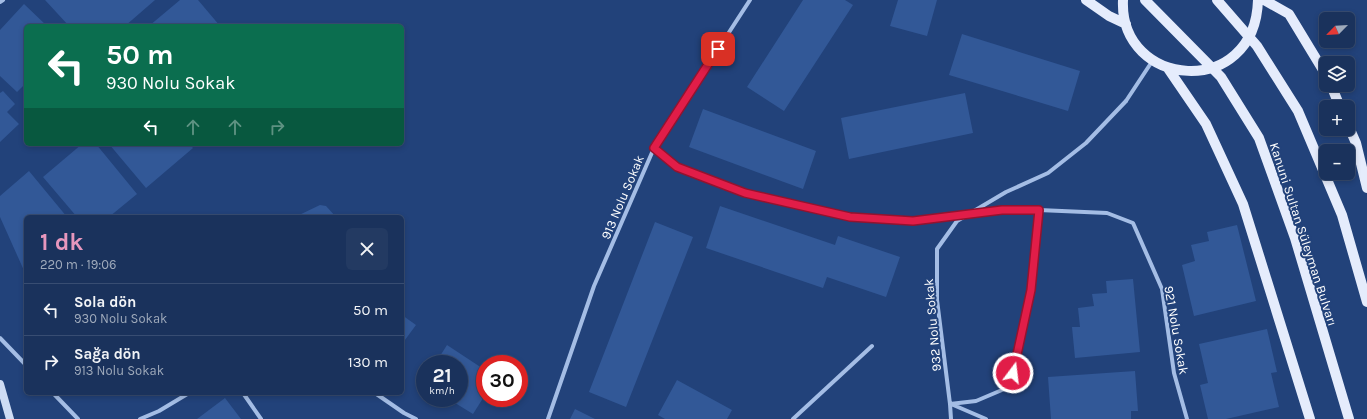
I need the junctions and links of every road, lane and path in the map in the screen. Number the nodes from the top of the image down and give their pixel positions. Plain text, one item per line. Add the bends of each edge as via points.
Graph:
1 (3, 0) edge
2 (750, 0) edge
3 (1086, 0) edge
4 (1123, 0) edge
5 (1145, 0) edge
6 (1217, 0) edge
7 (1258, 0) edge
8 (1264, 0) edge
9 (0, 2) edge
10 (1126, 24) junction
11 (1153, 60) junction
12 (1319, 63) edge
13 (1166, 67) junction
14 (1353, 136) edge
15 (654, 148) junction
16 (1367, 188) edge
17 (1039, 210) junction
18 (1367, 302) edge
19 (0, 338) edge
20 (872, 346) dead end
21 (24, 363) edge
22 (0, 384) edge
23 (55, 395) edge
24 (186, 395) edge
25 (244, 395) edge
26 (378, 395) edge
27 (950, 404) junction
28 (10, 419) edge
29 (78, 419) edge
30 (140, 419) edge
31 (261, 419) edge
32 (416, 419) edge
33 (548, 419) edge
34 (793, 419) edge
35 (951, 419) edge
36 (986, 419) edge
37 (1187, 419) edge
38 (1310, 419) edge
39 (1349, 419) edge

1 - 9 street
2 - 15 street, 913 Nolu Sokak
3 - 10 main road
4 - 10 main road via 1122,9
5 - 39 main road, Kanuni Sultan Süleyman Bulvarı, bridge via 1221,78 1259,138 1294,238
6 - 18 main road, bridge via 1257,46 1298,111 1342,215
7 - 13 main road via 1254,27 1247,41 1225,62 1196,71
8 - 12 main road via 1289,14
10 - 11 main road via 1132,38
11 - 13 main road
11 - 27 street, 932 Nolu Sokak, bridge via 1126,101 1086,143 1048,173 1006,192 957,221 937,250 937,300
13 - 38 main road via 1206,124 1243,204
14 - 16 main road
15 - 17 street, 921 Nolu Sokak via 677,167 745,193 850,217 913,221 1002,210
15 - 33 street, 913 Nolu Sokak via 594,286
17 - 27 street via 1031,290 1009,387 976,401
17 - 37 street, 921 Nolu Sokak via 1107,213 1133,223 1162,288 1174,373
19 - 21 street
20 - 34 street
22 - 28 street
23 - 29 street
24 - 30 street
25 - 31 street
26 - 32 street
27 - 35 street, 932 Nolu Sokak
27 - 36 street

